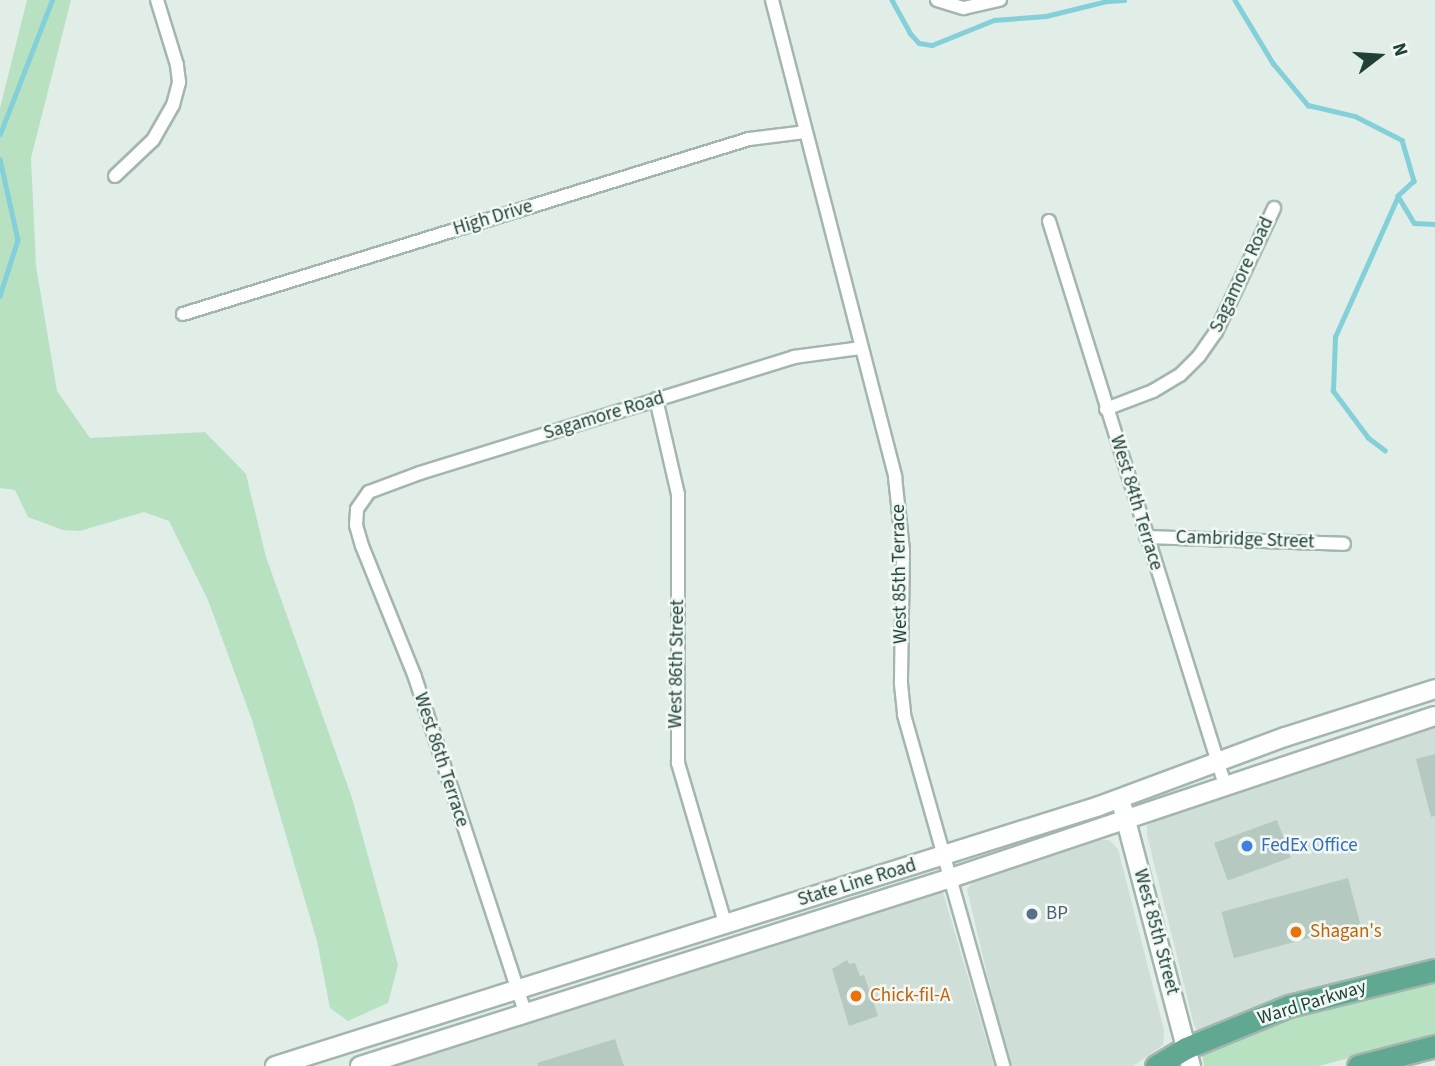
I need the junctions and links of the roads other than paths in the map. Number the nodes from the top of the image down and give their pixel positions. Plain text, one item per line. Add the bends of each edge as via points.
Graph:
1 (157, 0) edge
2 (772, 0) edge
3 (937, 0) edge
4 (1000, 0) edge
5 (806, 132) junction
6 (115, 176) dead end
7 (1274, 208) dead end
8 (1049, 221) dead end
9 (183, 314) dead end
10 (861, 348) junction
11 (656, 399) junction
12 (1106, 409) junction
13 (357, 509) joint
14 (1146, 537) junction
15 (1344, 544) dead end
16 (1435, 688) edge
17 (1435, 716) edge
18 (1218, 763) junction
19 (1225, 785) junction
20 (1120, 799) junction
21 (1125, 818) junction
22 (944, 856) junction
23 (951, 878) junction
24 (725, 923) junction
25 (1435, 970) edge
26 (516, 989) junction
27 (525, 1012) junction
28 (1435, 1046) edge
29 (1188, 1057) edge
30 (275, 1066) edge
31 (360, 1066) edge
32 (1003, 1066) edge
33 (1156, 1066) edge
34 (1357, 1066) edge

1 - 6 street via 179,82 173,105 153,140
2 - 5 street, West 85th Terrace
3 - 4 street via 964,8
5 - 9 street, High Drive via 749,139
5 - 10 street, West 85th Terrace
7 - 12 street, Sagamore Road via 1216,332 1199,356 1153,391
8 - 12 street, West 84th Terrace
10 - 11 street, Sagamore Road via 794,357
10 - 22 street, West 85th Terrace via 901,508 904,715
11 - 13 street, Sagamore Road via 382,486 369,492
11 - 24 street, West 86th Street via 678,494 678,763
12 - 14 street, West 84th Terrace
13 - 26 street, West 86th Terrace via 359,536 428,715
14 - 15 street, Cambridge Street
14 - 18 street, West 84th Terrace
16 - 18 main road, State Line Road
17 - 19 main road, State Line Road
18 - 19 street, West 84th Terrace
18 - 20 main road, State Line Road
19 - 21 main road, State Line Road
20 - 21 main road, West 85th Street
20 - 22 main road, State Line Road
21 - 23 main road, State Line Road
21 - 29 main road, West 85th Street
22 - 23 street, West 85th Terrace
22 - 24 main road, State Line Road
23 - 27 main road, State Line Road
23 - 32 street, West 85th Terrace
24 - 26 main road, State Line Road
25 - 29 main road, Ward Parkway via 1289,1006
26 - 27 street, West 86th Terrace
26 - 30 main road, State Line Road
27 - 31 main road, State Line Road
28 - 34 main road
29 - 33 main road, Ward Parkway

